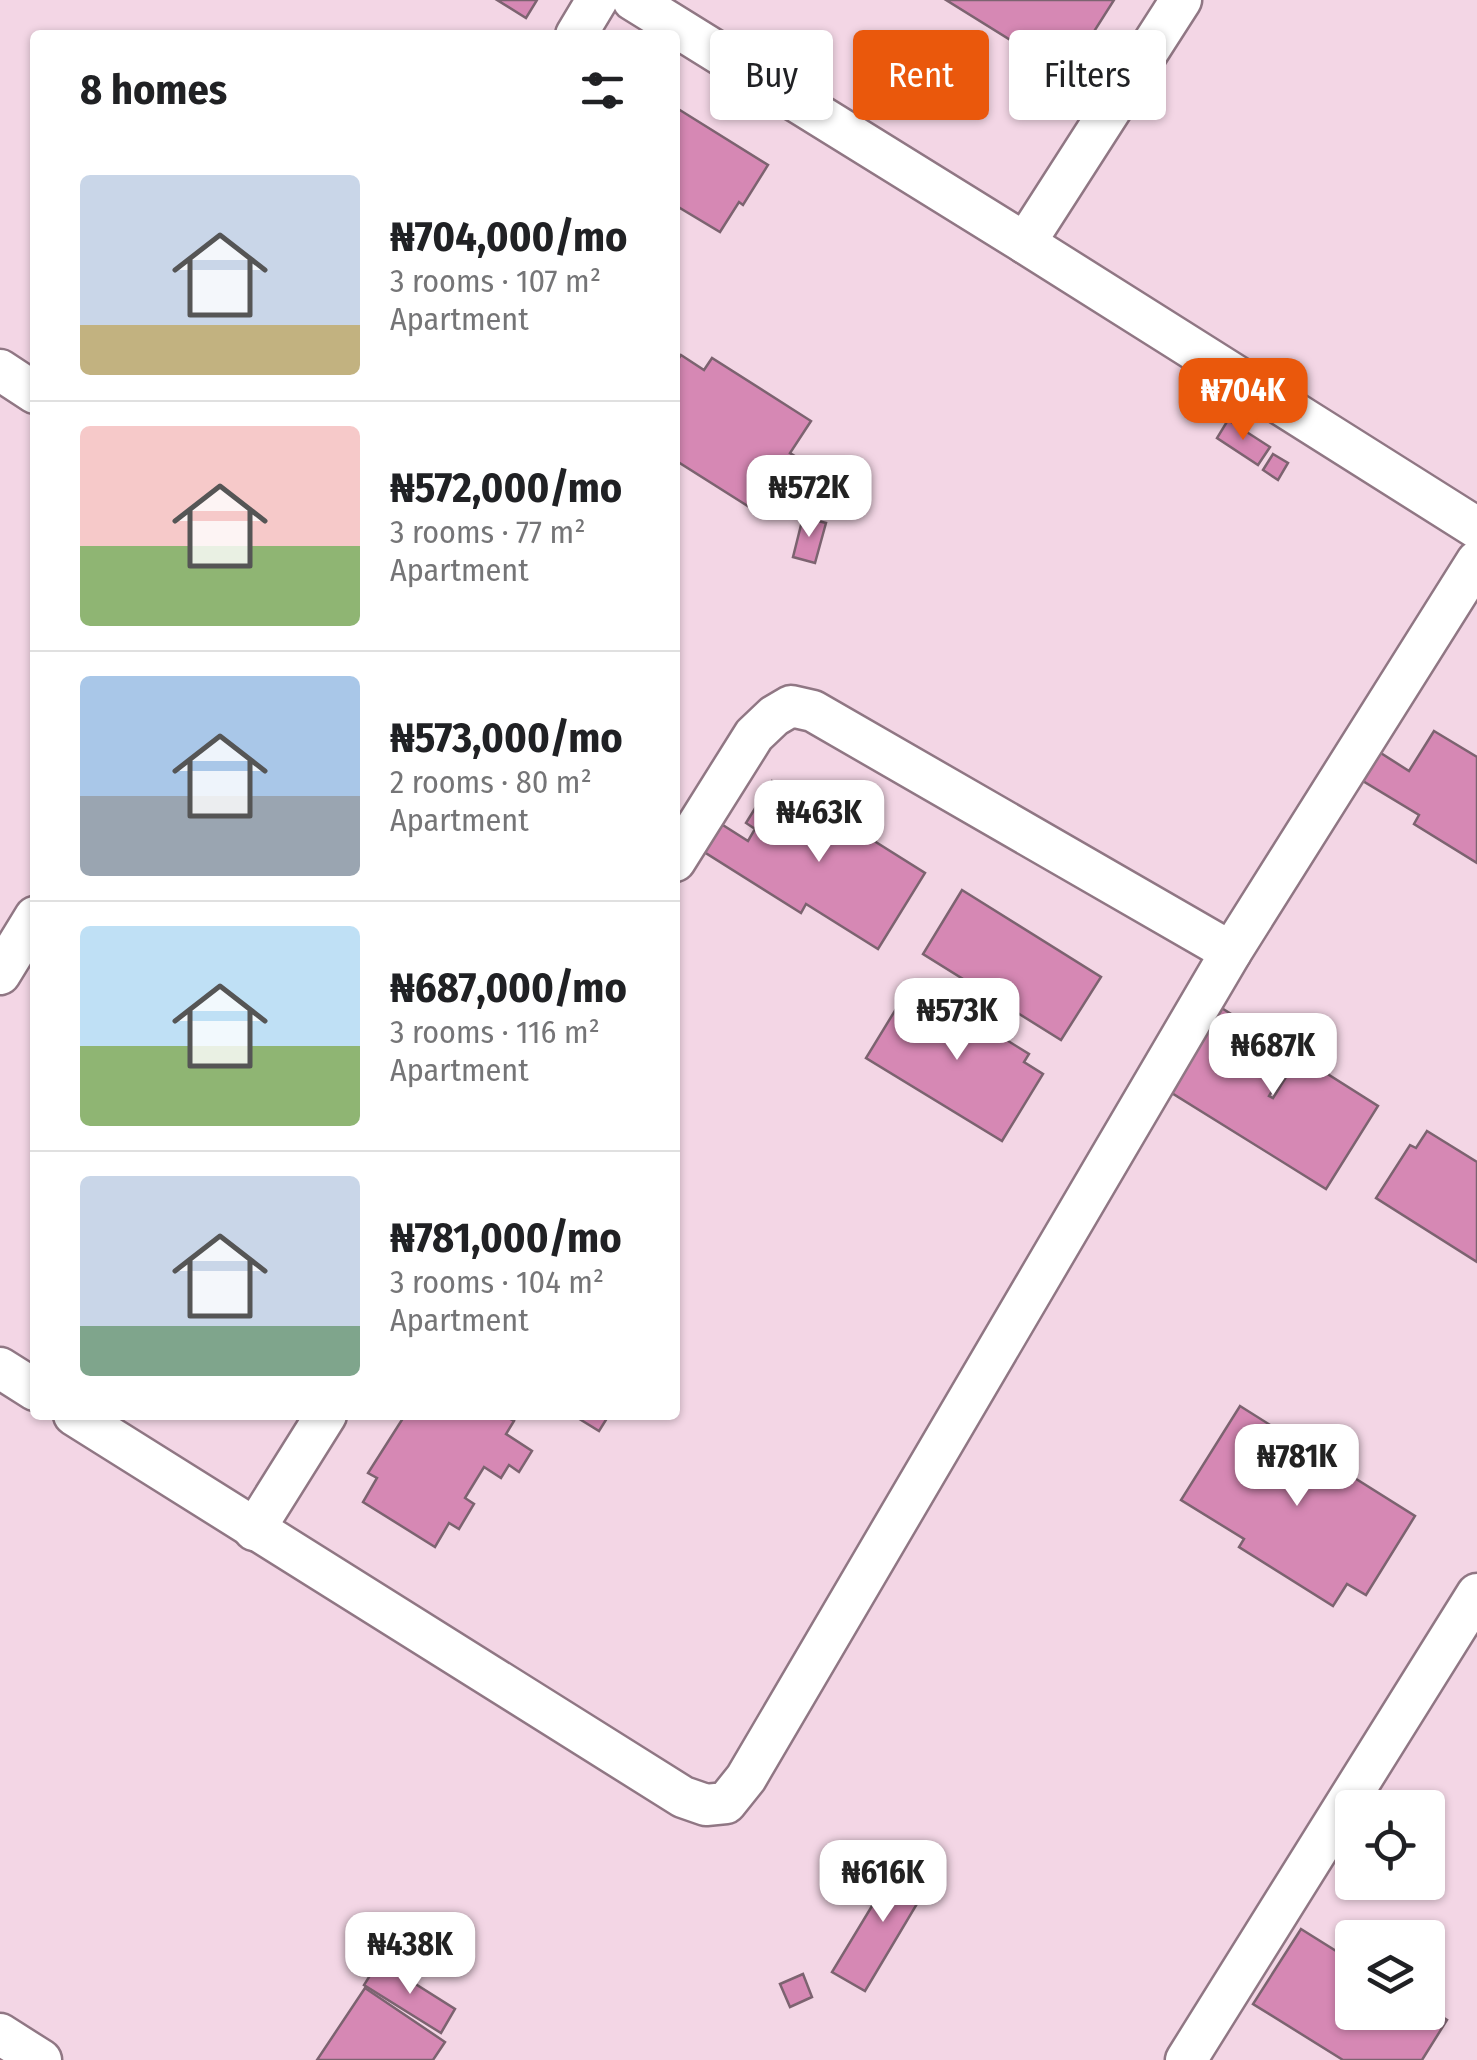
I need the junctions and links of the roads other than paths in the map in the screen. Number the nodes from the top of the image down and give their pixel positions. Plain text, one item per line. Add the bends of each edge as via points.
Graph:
1 (597, 0) edge
2 (633, 0) edge
3 (1181, 0) edge
4 (579, 30) edge
5 (1025, 243) junction
6 (0, 370) edge
7 (30, 390) edge
8 (1477, 528) edge
9 (1477, 562) edge
10 (680, 853) edge
11 (30, 925) edge
12 (1231, 952) junction
13 (1, 972) edge
14 (0, 1368) edge
15 (30, 1387) edge
16 (82, 1420) edge
17 (323, 1420) edge
18 (254, 1530) junction
19 (1477, 1594) edge
20 (0, 2034) edge
21 (41, 2060) edge
22 (1186, 2060) edge

1 - 4 street
2 - 5 street
3 - 5 street
5 - 8 street
6 - 7 street
9 - 12 street
10 - 12 street via 754,735 791,706 813,711
11 - 13 street
12 - 18 street via 726,1803 706,1806 683,1797
14 - 15 street
16 - 18 street
17 - 18 street
19 - 22 street
20 - 21 street

